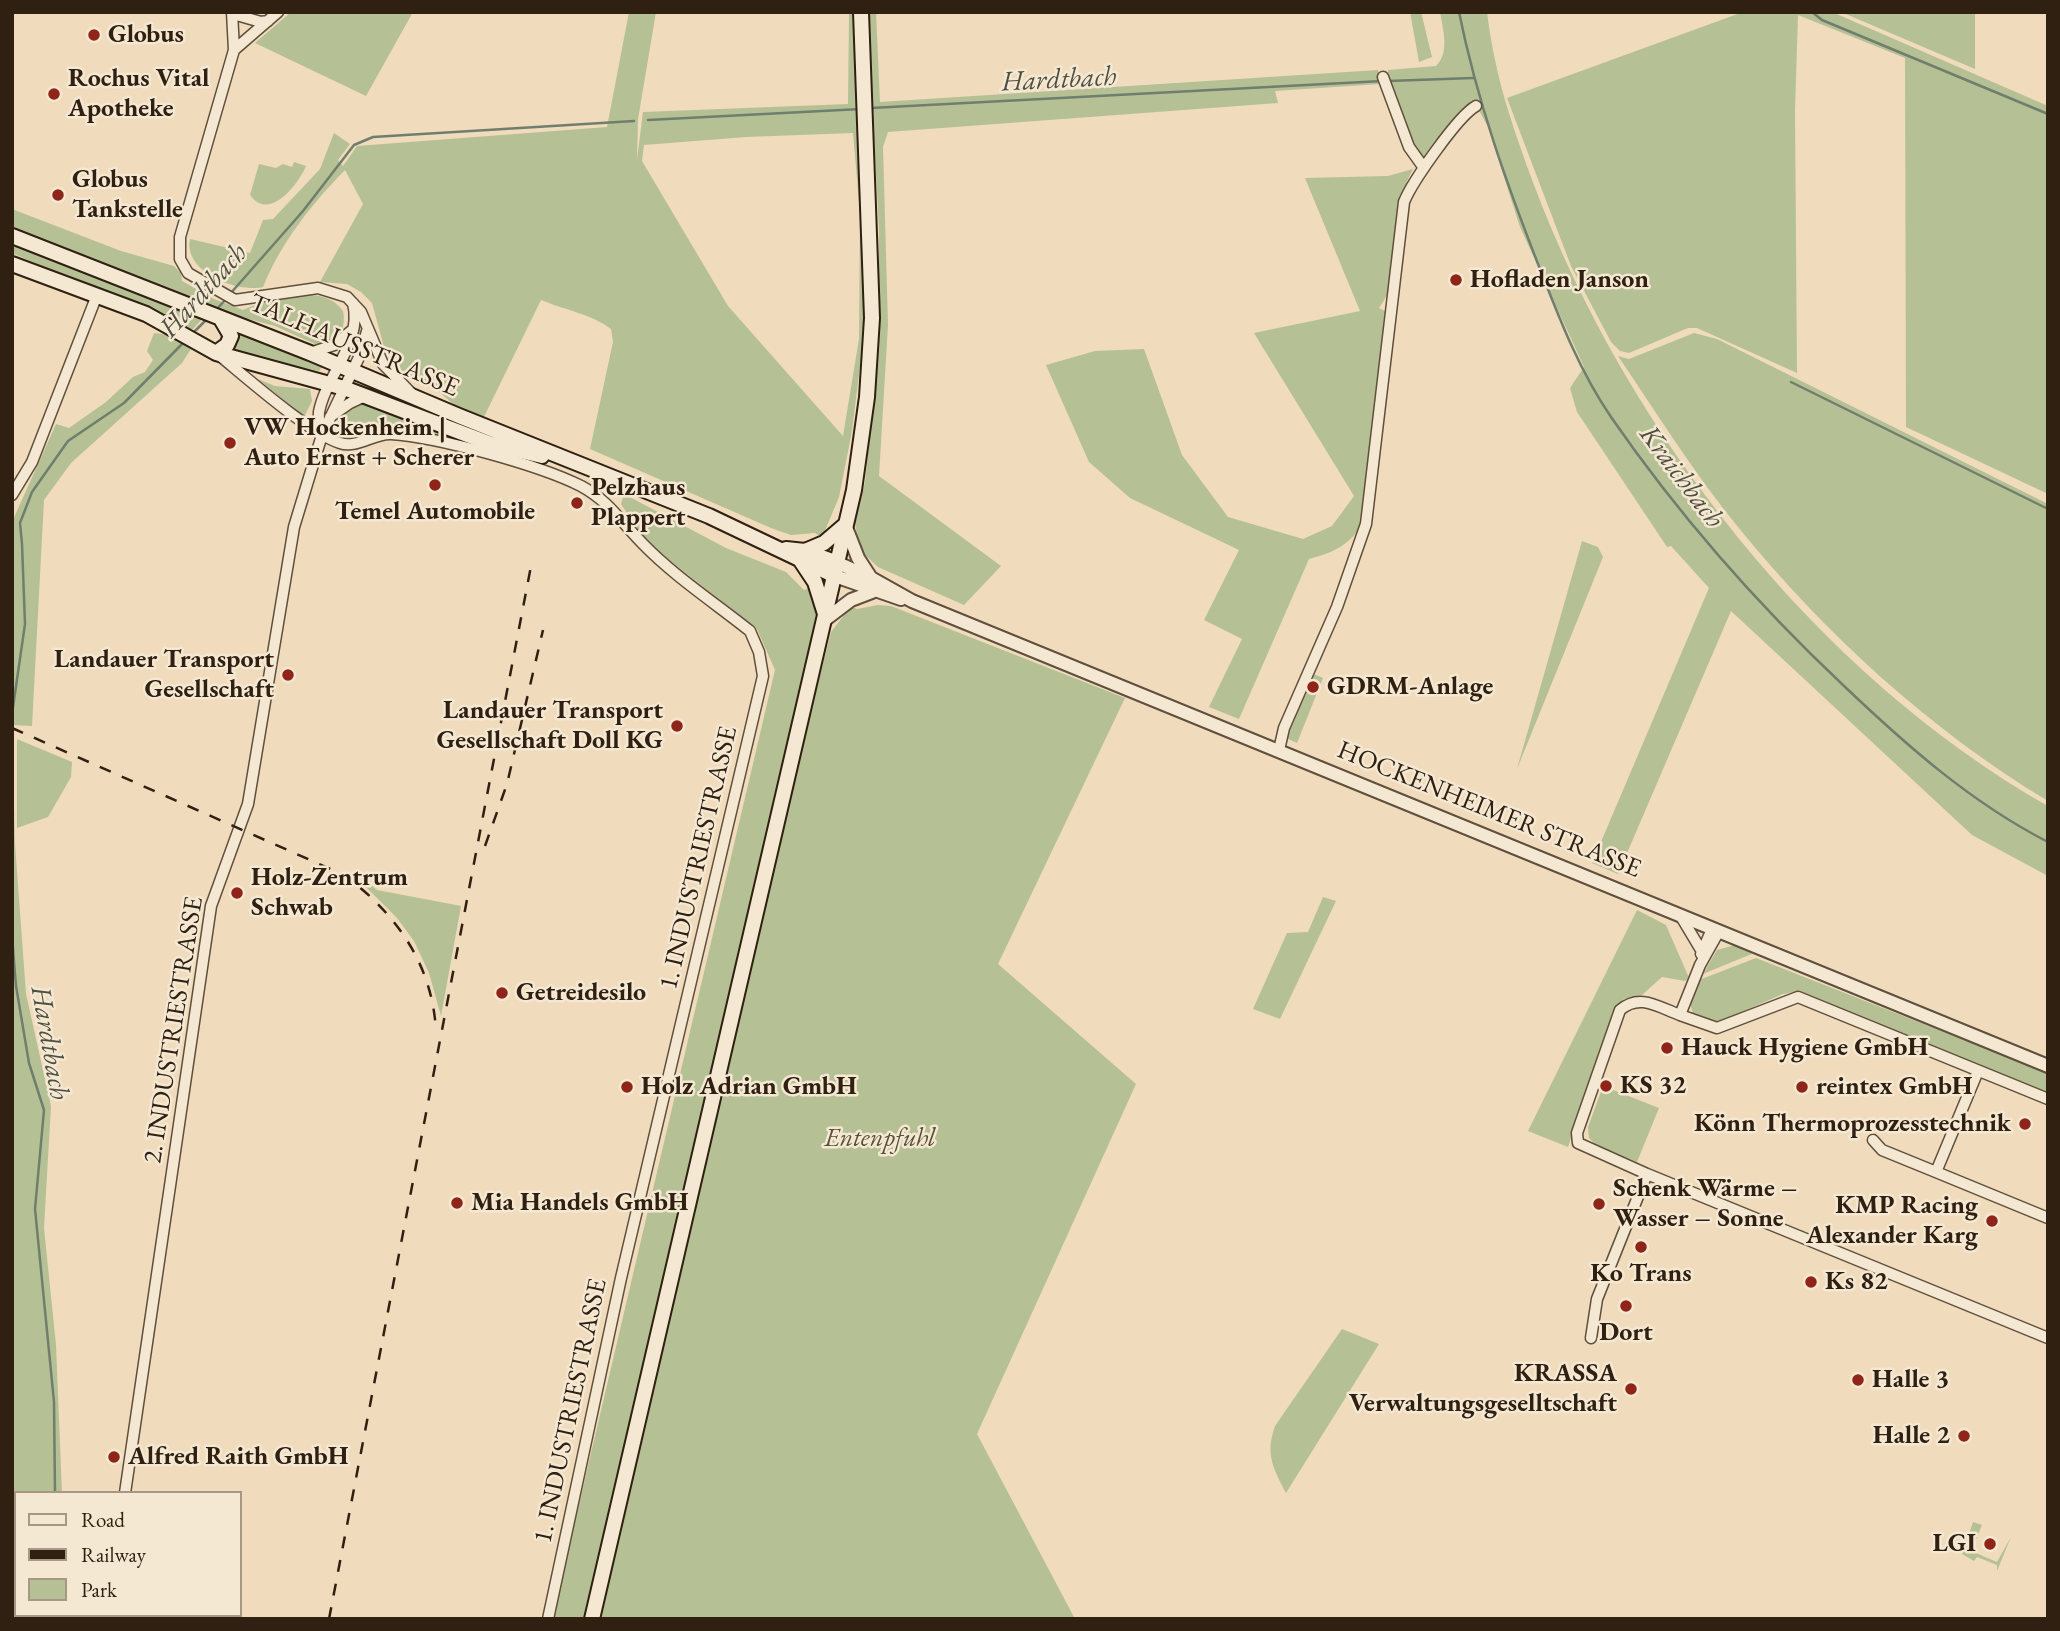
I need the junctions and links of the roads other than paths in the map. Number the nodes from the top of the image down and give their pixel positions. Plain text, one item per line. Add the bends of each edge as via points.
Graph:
1 (278, 12) edge
2 (861, 12) edge
3 (233, 13) edge
4 (269, 21) junction
5 (234, 50) junction
6 (1385, 81) dead end
7 (1476, 106) dead end
8 (1424, 168) junction
9 (12, 236) edge
10 (12, 264) edge
11 (97, 295) junction
12 (353, 302) junction
13 (219, 317) junction
14 (354, 328) junction
15 (367, 331) junction
16 (216, 353) junction
17 (310, 353) junction
18 (339, 365) junction
19 (353, 371) junction
20 (337, 386) junction
21 (367, 396) junction
22 (415, 397) junction
23 (330, 417) junction
24 (321, 435) junction
25 (581, 465) junction
26 (12, 495) edge
27 (845, 525) junction
28 (803, 556) junction
29 (836, 570) junction
30 (871, 578) junction
31 (872, 592) junction
32 (912, 601) junction
33 (826, 619) junction
34 (1279, 750) junction
35 (1679, 915) junction
36 (1715, 930) junction
37 (1701, 950) junction
38 (1700, 965) junction
39 (1680, 1015) junction
40 (2048, 1066) edge
41 (1979, 1070) junction
42 (2048, 1099) edge
43 (1873, 1140) dead end
44 (1936, 1172) junction
45 (1647, 1174) junction
46 (2048, 1218) edge
47 (1591, 1338) dead end
48 (2048, 1338) edge
49 (125, 1491) edge
50 (564, 1546) junction
51 (574, 1552) dead end
52 (548, 1619) edge
53 (592, 1619) edge

1 - 4 street
2 - 27 main road via 872,265 870,356 862,444
3 - 4 street
3 - 5 street
4 - 5 street
5 - 12 street via 179,248 180,259 188,273 235,300 325,288
6 - 8 street via 1409,147
7 - 8 street via 1459,120
8 - 34 street via 1404,202 1366,524
9 - 13 main road, TALHAUSSTRASSE
10 - 11 main road, TALHAUSSTRASSE
11 - 16 main road, TALHAUSSTRASSE via 146,314
11 - 26 street via 32,462
12 - 14 street
12 - 15 street
13 - 16 main road via 231,336 228,345
13 - 17 main road, TALHAUSSTRASSE
14 - 17 street via 334,345
14 - 18 street
15 - 19 street
15 - 22 street via 383,364
16 - 20 main road, TALHAUSSTRASSE
16 - 24 street
17 - 18 main road, TALHAUSSTRASSE
18 - 19 main road, TALHAUSSTRASSE
18 - 20 street
19 - 20 street
19 - 22 main road, TALHAUSSTRASSE
20 - 21 main road, TALHAUSSTRASSE
20 - 23 street, 2. INDUSTRIESTRASSE
20 - 24 street via 319,414
21 - 23 street via 349,402
21 - 25 main road, TALHAUSSTRASSE via 491,444
22 - 25 main road, TALHAUSSTRASSE
23 - 24 street, 2. INDUSTRIESTRASSE
24 - 49 street, 2. INDUSTRIESTRASSE via 294,530 246,811 211,906
24 - 50 street, 1. INDUSTRIESTRASSE via 346,445 382,434 416,438 512,462 581,486 610,505 643,545 750,631 759,652 763,676 621,1278
25 - 28 main road, HOCKENHEIMER STRASSE
27 - 28 main road
27 - 29 main road
27 - 30 street
28 - 29 main road, HOCKENHEIMER STRASSE
28 - 33 main road
29 - 30 street, HOCKENHEIMER STRASSE
29 - 31 street, HOCKENHEIMER STRASSE
29 - 33 main road
30 - 32 street, HOCKENHEIMER STRASSE
31 - 32 street, HOCKENHEIMER STRASSE
31 - 33 street via 851,600
32 - 34 street, HOCKENHEIMER STRASSE
33 - 53 main road
34 - 35 street, HOCKENHEIMER STRASSE
35 - 36 street, HOCKENHEIMER STRASSE
35 - 37 street
36 - 37 street
36 - 38 street
36 - 40 street, HOCKENHEIMER STRASSE
37 - 38 street
38 - 39 street
39 - 41 street via 1717,1028 1798,997
39 - 45 street via 1640,1000 1620,1010 1577,1133 1578,1143
41 - 42 street
41 - 44 street
43 - 44 street via 1882,1150
44 - 46 street
45 - 47 street via 1597,1299
45 - 48 street
50 - 51 street
50 - 52 street, 1. INDUSTRIESTRASSE

